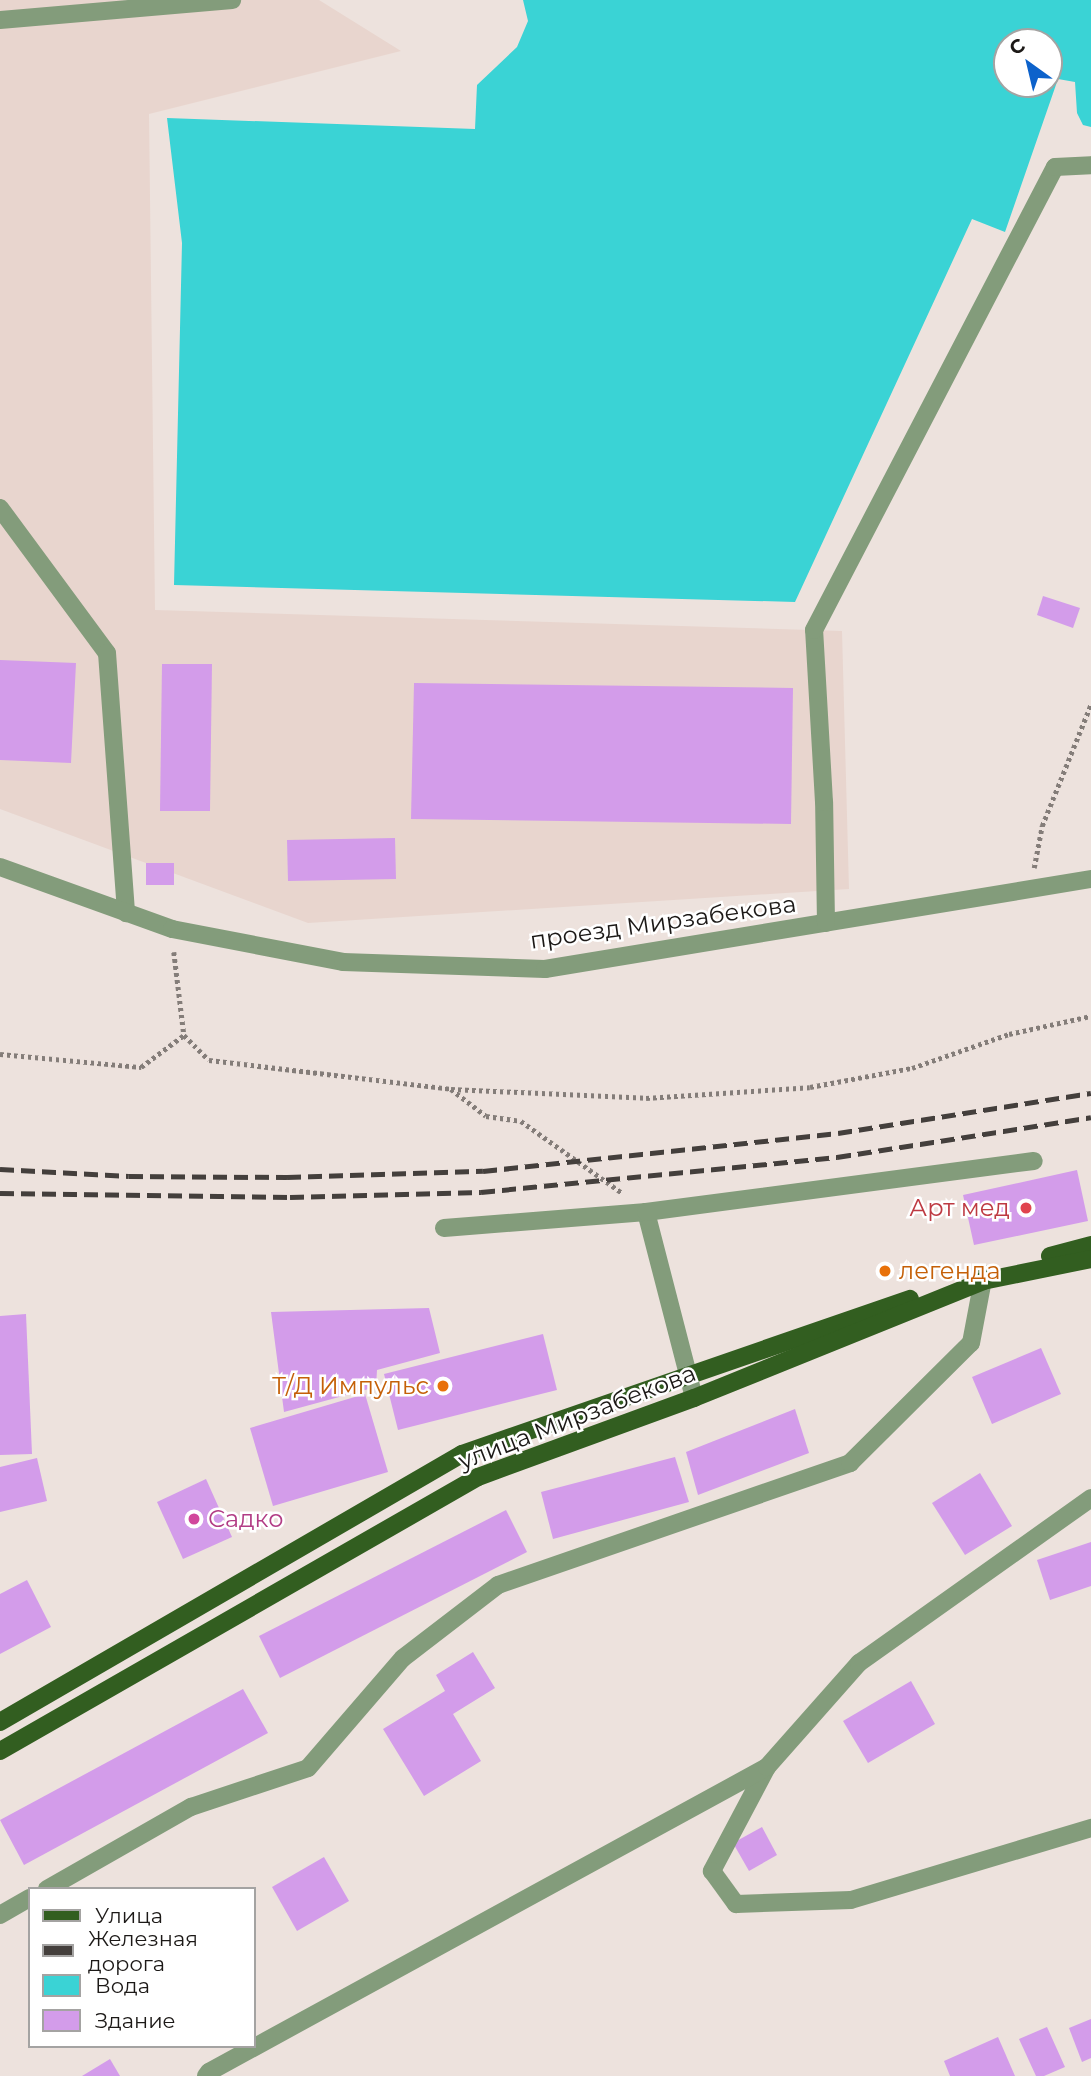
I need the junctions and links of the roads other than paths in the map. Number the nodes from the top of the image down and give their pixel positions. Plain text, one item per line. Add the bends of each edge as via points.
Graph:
1 (232, 0) edge
2 (0, 20) edge
3 (1091, 165) edge
4 (0, 508) edge
5 (0, 867) edge
6 (1091, 879) edge
7 (126, 913) junction
8 (826, 923) junction
9 (1034, 1161) dead end
10 (646, 1212) junction
11 (444, 1228) dead end
12 (1091, 1245) edge
13 (1091, 1259) edge
14 (984, 1277) junction
15 (687, 1374) junction
16 (694, 1398) junction
17 (1091, 1498) edge
18 (0, 1723) edge
19 (0, 1751) edge
20 (767, 1768) junction
21 (1091, 1828) edge
22 (51, 1887) edge
23 (28, 1899) edge
24 (0, 1916) edge
25 (256, 2046) edge
26 (252, 2048) edge
27 (206, 2076) edge

1 - 2 street
3 - 8 street via 1055,167 814,630
4 - 7 street via 107,653
5 - 7 street, проезд Мирзабекова
6 - 8 street, проезд Мирзабекова
7 - 8 street, проезд Мирзабекова via 172,929 342,962 545,969
9 - 10 street
10 - 11 street
10 - 15 street
12 - 14 main road, улица Мирзабекова
13 - 14 main road, улица Мирзабекова
14 - 15 main road, улица Мирзабекова
14 - 16 main road, улица Мирзабекова
14 - 22 street via 971,1343 850,1463 498,1585 403,1658 308,1768 191,1807
15 - 16 street
15 - 18 main road, улица Мирзабекова via 462,1454
16 - 19 main road, улица Мирзабекова via 478,1477
17 - 20 street via 859,1663
20 - 21 street via 712,1871 736,1904 851,1900
20 - 25 street
23 - 24 street
26 - 27 street

